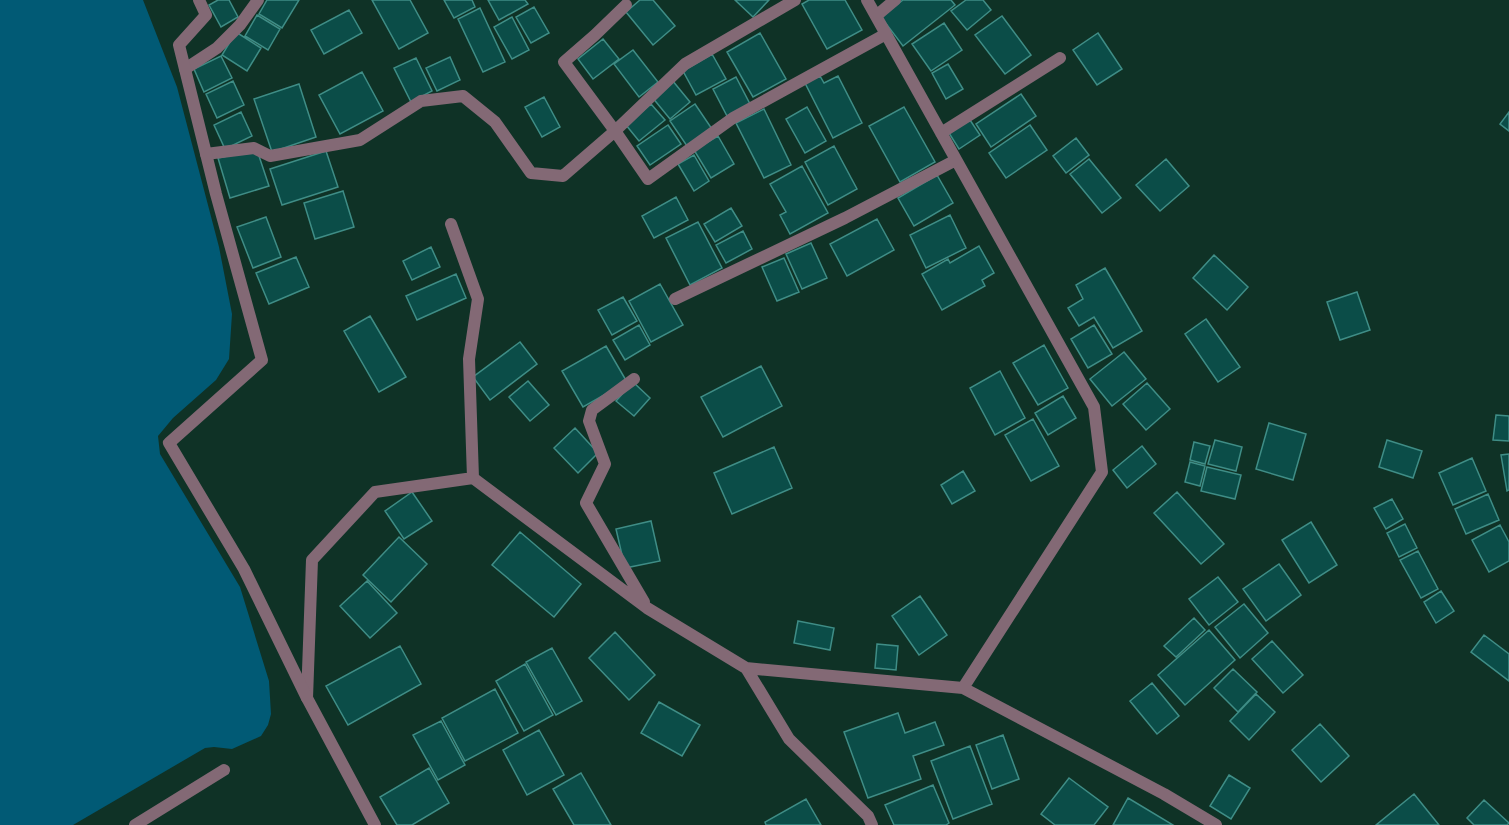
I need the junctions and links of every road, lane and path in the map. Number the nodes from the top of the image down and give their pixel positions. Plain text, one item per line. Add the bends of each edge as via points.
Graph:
1 (199, 0) edge
2 (258, 0) edge
3 (795, 0) edge
4 (867, 0) edge
5 (895, 0) edge
6 (626, 5) dead end
7 (876, 16) junction
8 (886, 34) junction
9 (1060, 58) dead end
10 (185, 69) junction
11 (615, 131) junction
12 (941, 133) junction
13 (206, 154) junction
14 (956, 160) junction
15 (451, 224) dead end
16 (675, 299) dead end
17 (634, 380) dead end
18 (473, 478) junction
19 (647, 609) junction
20 (746, 668) junction
21 (963, 688) junction
22 (307, 698) junction
23 (224, 770) dead end
24 (152, 820) edge
25 (135, 825) edge
26 (375, 825) edge
27 (872, 825) edge
28 (1216, 825) edge

1 - 10 street via 206,15 179,45
2 - 10 street via 217,48
3 - 11 street via 685,64
4 - 7 street
5 - 7 street
6 - 11 street via 564,62
7 - 8 street
8 - 11 street via 733,118 648,178
8 - 12 street
9 - 12 street
10 - 13 street
11 - 13 street via 563,176 531,173 495,122 463,96 421,101 360,140 270,156 254,148
12 - 14 street
13 - 22 street via 262,360 169,443 244,569
14 - 16 street
14 - 21 street via 1094,407 1102,472
15 - 18 street via 478,299 469,358
17 - 19 street via 592,410 590,421 605,464 586,503
18 - 19 street
18 - 22 street via 375,492 312,560
19 - 20 street
20 - 21 street
20 - 27 street via 789,739 868,816
21 - 28 street
22 - 26 street
23 - 24 street
24 - 25 street

